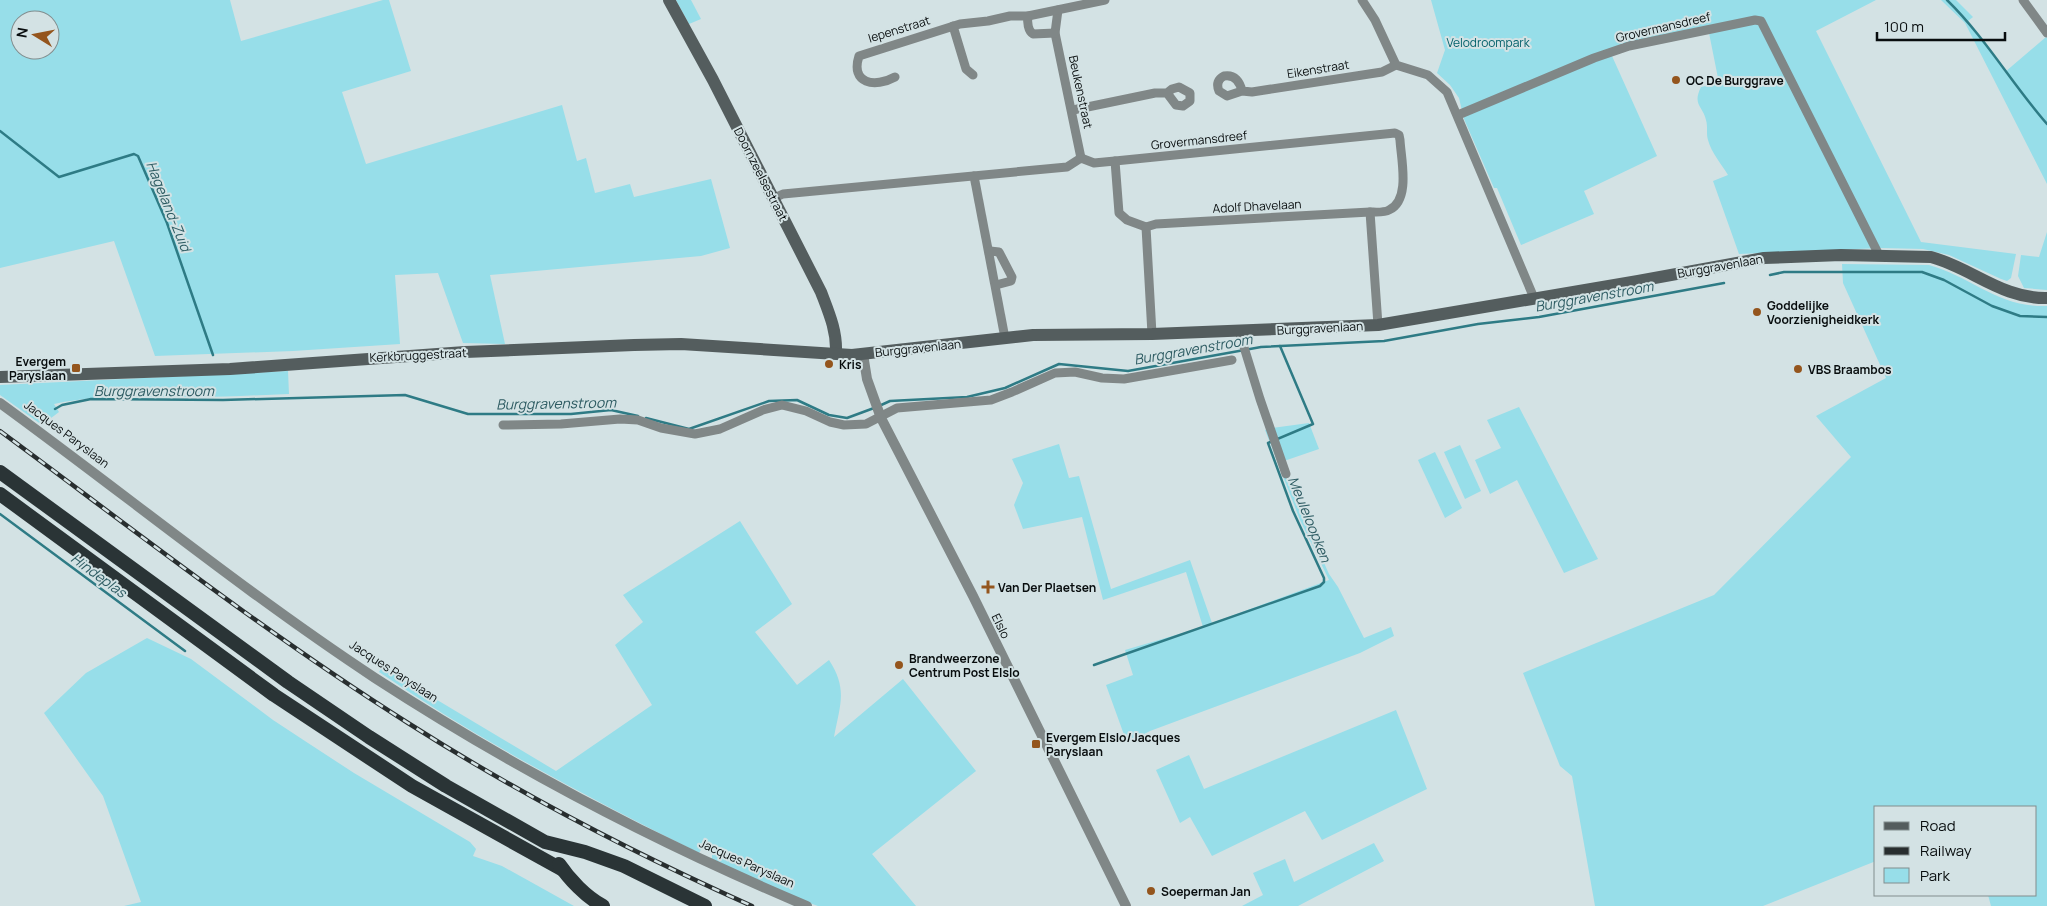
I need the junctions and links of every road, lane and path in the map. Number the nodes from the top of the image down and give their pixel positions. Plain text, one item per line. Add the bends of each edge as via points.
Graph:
1 (669, 0) edge
2 (1104, 0) edge
3 (1362, 0) edge
4 (2023, 0) edge
5 (1058, 10) junction
6 (1028, 16) junction
7 (953, 26) junction
8 (1055, 33) junction
9 (2047, 33) edge
10 (1396, 65) junction
11 (973, 75) dead end
12 (895, 77) dead end
13 (1242, 91) dead end
14 (1167, 93) dead end
15 (1073, 110) junction
16 (1458, 115) junction
17 (1081, 158) junction
18 (1116, 161) junction
19 (1402, 166) joint
20 (974, 176) junction
21 (774, 198) junction
22 (1370, 212) junction
23 (1146, 227) junction
24 (990, 252) junction
25 (1880, 255) junction
26 (996, 285) junction
27 (1534, 298) junction
28 (2047, 298) edge
29 (1378, 325) junction
30 (1239, 331) junction
31 (1152, 334) junction
32 (1005, 338) junction
33 (836, 353) junction
34 (863, 354) junction
35 (1232, 360) dead end
36 (0, 377) edge
37 (0, 404) edge
38 (880, 416) junction
39 (503, 425) dead end
40 (0, 472) edge
41 (1286, 474) dead end
42 (0, 494) edge
43 (545, 842) junction
44 (563, 870) junction
45 (603, 906) edge
46 (704, 906) edge
47 (807, 906) edge
48 (1126, 906) edge

1 - 21 main road, Doornzeelsestraat
2 - 5 street
3 - 10 street
4 - 9 street
5 - 6 street
5 - 8 street, Beukenstraat
6 - 7 street
6 - 8 street via 1033,34
7 - 11 street via 966,69
7 - 12 street, Iepenstraat via 859,56 858,70 865,81 886,82
8 - 15 street, Beukenstraat
10 - 13 street, Eikenstraat via 1382,72
10 - 16 street via 1418,71 1436,81 1447,92
14 - 15 street
15 - 17 street, Beukenstraat
16 - 25 street, Grovermansdreef via 1629,46 1761,21
16 - 27 street
17 - 18 street, Grovermansdreef via 1094,163
17 - 20 street via 1067,167
18 - 19 street, Grovermansdreef via 1395,133 1399,135
18 - 23 street via 1119,213 1127,220
19 - 22 street, Adolf Dhavelaan via 1403,193 1399,203 1389,210
20 - 21 street via 783,194
20 - 24 street
21 - 33 main road, Doornzeelsestraat via 831,317
22 - 23 street, Adolf Dhavelaan
22 - 29 street
23 - 31 street
24 - 26 street
24 - 26 street via 999,252 1012,277 1011,281
25 - 27 main road, Burggravenlaan via 1750,260
25 - 28 main road, Burggravenlaan via 1931,257 2006,292
26 - 32 street
27 - 29 main road, Burggravenlaan
29 - 30 main road, Burggravenlaan
30 - 31 main road, Burggravenlaan
30 - 41 street
31 - 32 main road, Burggravenlaan
32 - 34 main road, Burggravenlaan
33 - 34 main road, Burggravenlaan
33 - 36 main road, Kerkbruggestraat via 681,344 634,345 465,352 230,369
34 - 38 street, Elslo via 864,369
35 - 38 street via 1124,379 1075,372 1055,373 991,400 910,406 893,409
37 - 47 street, Jacques Paryslaan via 260,596 431,713 607,813
38 - 39 street via 866,424 844,425 782,405 720,429 695,434 638,420 620,419
38 - 48 street, Elslo
40 - 43 highway via 296,688 446,786
42 - 44 highway via 274,695 412,786
43 - 44 highway
43 - 46 highway via 624,866
44 - 45 highway

